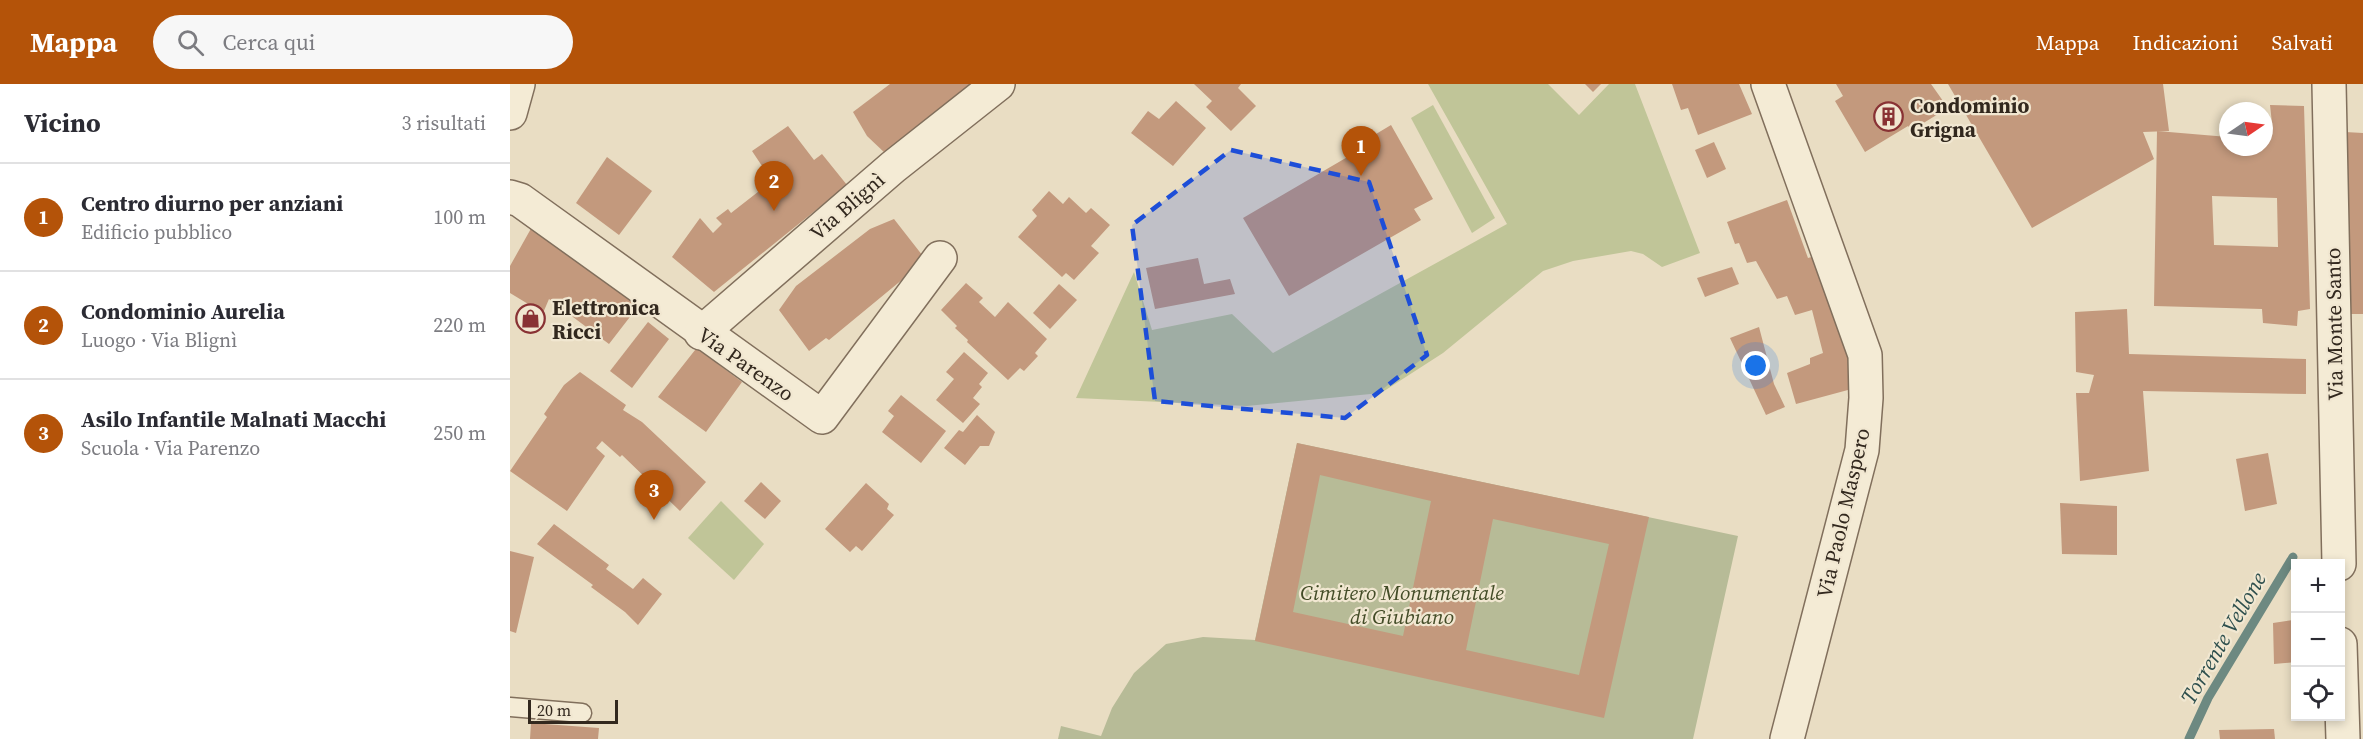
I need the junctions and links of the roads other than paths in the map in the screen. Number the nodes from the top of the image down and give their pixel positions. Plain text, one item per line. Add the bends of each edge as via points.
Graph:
1 (518, 84) edge
2 (998, 84) edge
3 (1767, 84) edge
4 (2329, 84) edge
5 (510, 113) edge
6 (510, 197) edge
7 (940, 258) dead end
8 (702, 333) junction
9 (2339, 559) edge
10 (2341, 667) edge
11 (510, 707) edge
12 (582, 713) dead end
13 (1787, 739) edge
14 (2343, 739) edge

1 - 5 street
2 - 8 street, Via Blignì via 893,167
3 - 13 street, Via Paolo Maspero via 1865,355 1862,450
4 - 9 street, Via Monte Santo
6 - 8 street, Via Parenzo via 520,200
7 - 8 street, Via Parenzo via 822,417
10 - 14 street
11 - 12 lane

